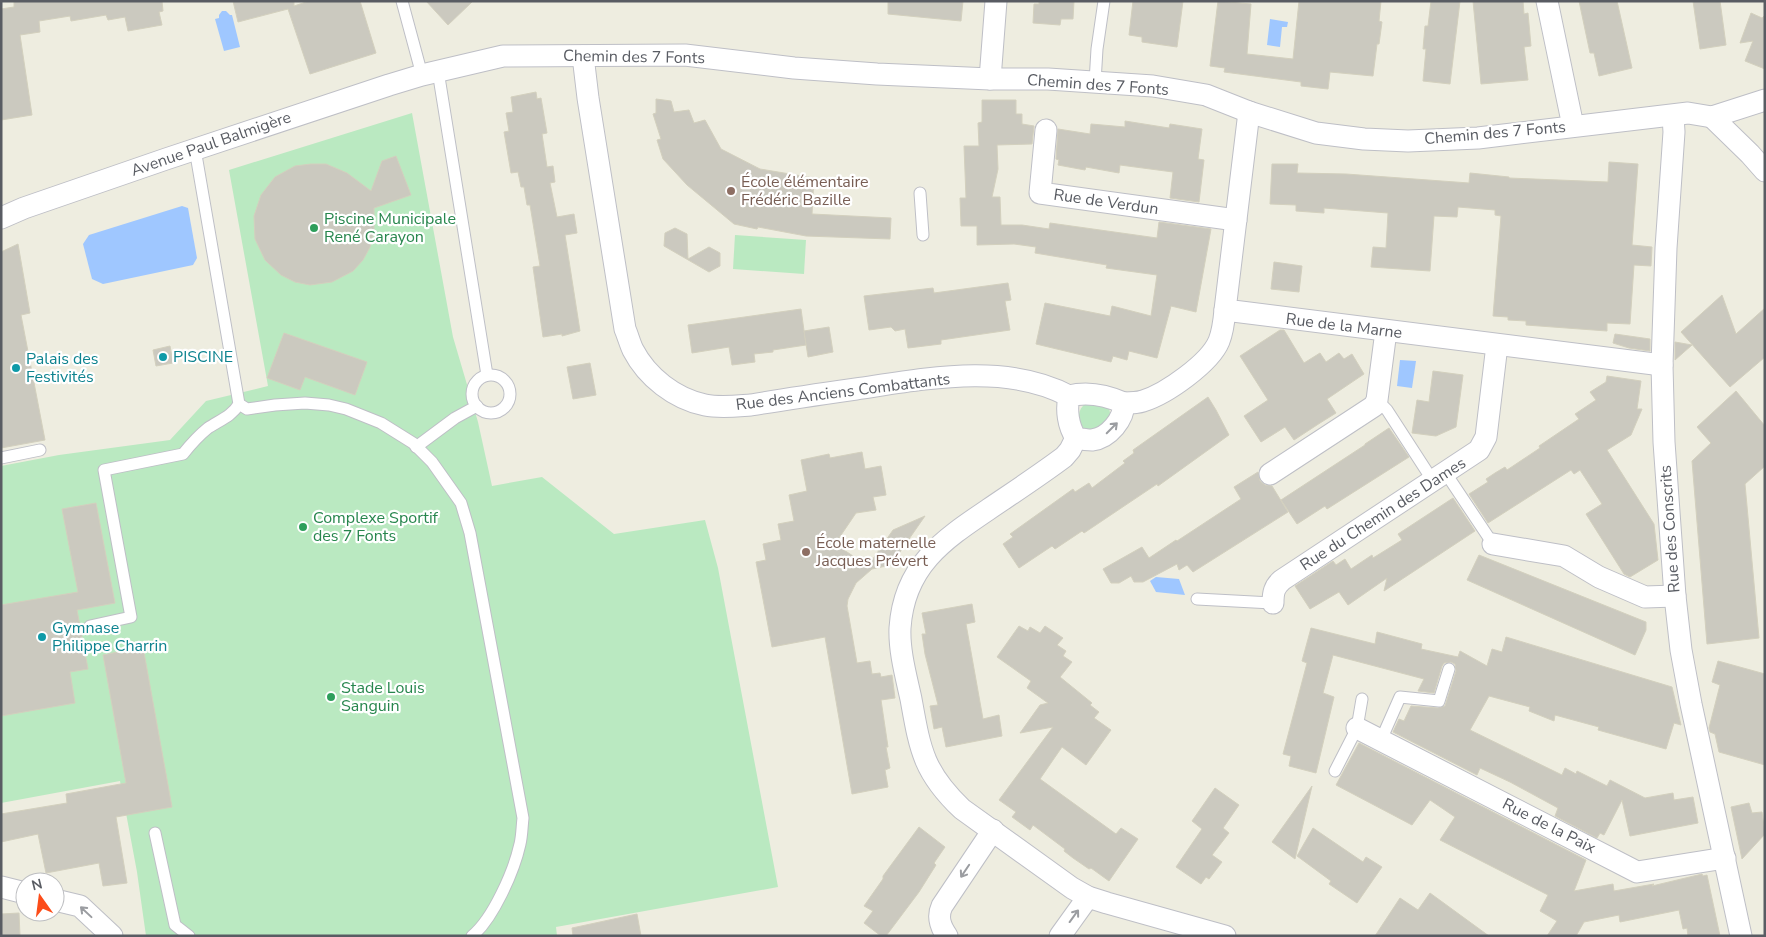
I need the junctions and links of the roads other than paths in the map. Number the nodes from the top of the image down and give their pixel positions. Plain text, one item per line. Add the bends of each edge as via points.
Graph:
1 (402, 1) edge
2 (996, 1) edge
3 (1104, 1) edge
4 (1547, 1) edge
5 (583, 56) junction
6 (430, 73) junction
7 (990, 79) junction
8 (1095, 82) junction
9 (1765, 100) edge
10 (1249, 112) junction
11 (1673, 116) junction
12 (1712, 117) junction
13 (1573, 126) junction
14 (1046, 130) dead end
15 (195, 149) junction
16 (1765, 171) edge
17 (920, 194) dead end
18 (1, 218) edge
19 (1236, 220) junction
20 (923, 235) dead end
21 (1225, 310) junction
22 (1386, 331) junction
23 (1497, 345) junction
24 (1662, 365) junction
25 (487, 375) junction
26 (1069, 396) junction
27 (1377, 400) junction
28 (1124, 403) junction
29 (239, 404) junction
30 (477, 406) junction
31 (1076, 438) junction
32 (416, 447) junction
33 (40, 450) dead end
34 (1, 458) edge
35 (1270, 474) dead end
36 (1439, 477) junction
37 (1492, 544) joint
38 (1675, 596) junction
39 (1197, 599) dead end
40 (1272, 603) joint
41 (90, 626) dead end
42 (1449, 669) dead end
43 (1362, 699) dead end
44 (1357, 728) junction
45 (1381, 740) junction
46 (1335, 771) dead end
47 (993, 830) junction
48 (155, 833) dead end
49 (1725, 858) junction
50 (1, 887) edge
51 (15, 890) edge
52 (1088, 897) junction
53 (65, 902) edge
54 (112, 936) edge
55 (189, 936) edge
56 (472, 936) edge
57 (947, 936) edge
58 (1060, 936) edge
59 (1225, 936) edge
60 (1741, 936) edge

1 - 6 lane
2 - 7 street
3 - 8 lane via 1096,49
4 - 13 street
5 - 6 street, Chemin des 7 Fonts via 503,56
5 - 7 street, Chemin des 7 Fonts via 685,55 794,68
5 - 26 street, Rue des Anciens Combattants via 625,329 633,350 662,386 705,405 728,407 907,381 972,376 1033,382
6 - 15 street, Avenue Paul Balmigère
6 - 25 lane
7 - 8 street, Chemin des 7 Fonts
8 - 10 street, Chemin des 7 Fonts via 1153,86 1206,95
9 - 12 street, Chemin des 7 Fonts
10 - 13 street, Chemin des 7 Fonts via 1316,133 1364,140 1478,138
10 - 19 street
11 - 12 street, Chemin des 7 Fonts via 1688,113
11 - 13 street, Chemin des 7 Fonts
11 - 24 street, Rue des Conscrits
12 - 16 street
14 - 19 street, Rue de Verdun via 1040,194
15 - 18 street, Avenue Paul Balmigère
15 - 29 lane
17 - 20 lane
19 - 21 street
21 - 22 street, Rue de la Marne
21 - 28 street, Rue des Anciens Combattants via 1218,342 1200,367 1156,396
22 - 23 street, Rue de la Marne
22 - 27 street
23 - 24 street, Rue de la Marne
23 - 36 street, Rue du Chemin des Dames via 1486,437 1479,450
24 - 38 street, Rue des Conscrits via 1664,452
25 - 30 lane via 480,378 474,387 472,397
25 - 30 lane via 503,379 509,387 509,400 496,412 486,412
26 - 28 street, Rue des Anciens Combattants via 1102,395
26 - 31 street via 1069,421
27 - 35 street via 1374,406
27 - 36 lane
31 -> 28 street via 1092,440 1106,434 1117,424
29 - 32 lane via 247,410 305,403 346,409 380,423
29 - 41 lane via 234,412 193,440 183,454 104,470 131,617
30 - 32 lane
31 - 47 street via 1064,457 959,529 933,552 913,579 902,611 902,656 919,743 926,762 948,795
32 - 56 lane via 449,484 466,518 522,818 520,843 512,869 496,904
33 - 34 lane
36 - 37 lane
36 - 40 street, Rue du Chemin des Dames via 1282,580 1276,586
37 - 38 street via 1564,556 1599,577 1645,597
38 - 49 street, Rue des Conscrits via 1681,650
39 - 40 lane, Rue du Chemin des Dames
42 - 45 lane via 1439,701 1400,697
43 - 44 lane
44 - 45 street, Rue de la Paix
44 - 46 lane
45 - 49 street, Rue de la Paix via 1637,872
47 - 52 street
47 -> 57 street via 938,914
48 - 55 lane via 175,925
49 - 60 street, Rue des Conscrits
50 - 51 street
58 -> 52 street
52 - 59 street
54 -> 53 street via 80,906

